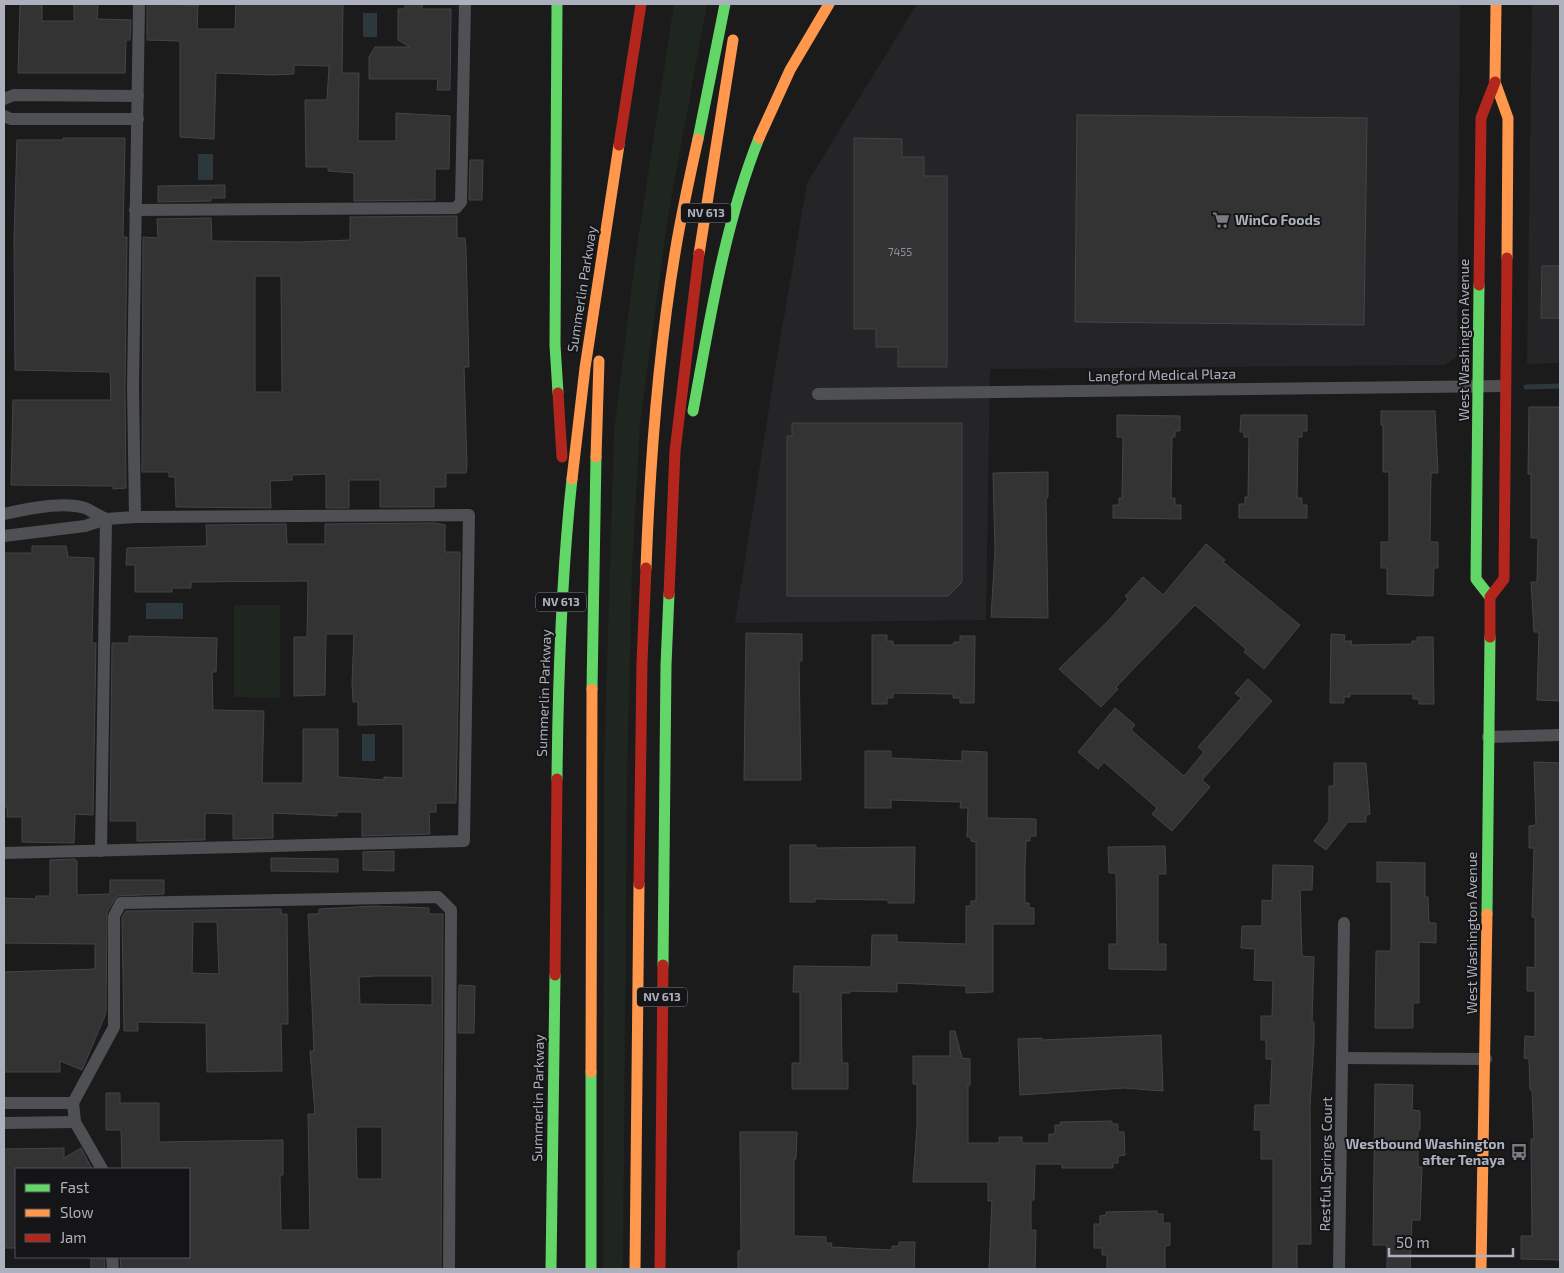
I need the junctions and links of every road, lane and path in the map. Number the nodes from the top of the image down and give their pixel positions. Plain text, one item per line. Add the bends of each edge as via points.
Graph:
1 (139, 4) edge
2 (465, 4) edge
3 (557, 4) edge
4 (641, 4) edge
5 (725, 4) edge
6 (829, 4) edge
7 (1496, 4) edge
8 (734, 32) dead end
9 (1495, 82) junction
10 (138, 96) junction
11 (4, 99) edge
12 (4, 116) edge
13 (138, 119) junction
14 (135, 210) junction
15 (602, 257) junction
16 (1479, 386) junction
17 (1506, 386) junction
18 (818, 394) dead end
19 (4, 514) edge
20 (135, 517) junction
21 (106, 519) junction
22 (671, 522) junction
23 (567, 523) junction
24 (4, 536) edge
25 (1490, 597) junction
26 (1560, 735) edge
27 (1488, 737) junction
28 (101, 851) junction
29 (4, 853) edge
30 (1344, 923) dead end
31 (1342, 1058) junction
32 (1486, 1059) junction
33 (4, 1103) edge
34 (73, 1103) junction
35 (76, 1122) junction
36 (4, 1123) edge
37 (101, 1168) edge
38 (449, 1269) edge
39 (551, 1269) edge
40 (591, 1269) edge
41 (635, 1269) edge
42 (660, 1269) edge
43 (1339, 1269) edge
44 (1481, 1269) edge

1 - 10 street
2 - 14 street via 461,202 456,208
3 - 23 main road via 555,345
4 - 15 main road, Summerlin Parkway / NV 613
5 - 41 main road via 676,246 650,466 642,662
6 - 22 main road via 788,76 741,188 723,256
7 - 9 main road, West Washington Avenue
8 - 22 main road, NV 613 via 688,331 677,423
9 - 16 main road, West Washington Avenue via 1481,118
9 - 17 main road, West Washington Avenue via 1508,118
10 - 11 street via 14,95
10 - 13 street
12 - 13 street via 11,119
13 - 14 street
14 - 20 street
15 - 23 main road, Summerlin Parkway / NV 613
15 - 40 main road via 592,591
16 - 17 street, Langford Medical Plaza
16 - 18 street, Langford Medical Plaza
16 - 25 main road, West Washington Avenue via 1476,580
17 - 25 main road, West Washington Avenue via 1504,579
19 - 21 street via 65,506 84,508
20 - 21 street
20 - 28 street via 469,514 464,841
21 - 24 street via 85,526
21 - 28 street
22 - 42 main road, NV 613 via 666,666
23 - 39 main road, Summerlin Parkway / NV 613 via 558,681
25 - 27 main road, West Washington Avenue
26 - 27 street
27 - 32 main road, West Washington Avenue
28 - 29 street
30 - 31 street, Restful Springs Court
31 - 32 street
31 - 43 street, Restful Springs Court
32 - 44 main road, West Washington Avenue
33 - 34 street
34 - 35 street
34 - 38 street via 114,1026 114,916 120,903 438,897 451,910
35 - 36 street
35 - 37 street

